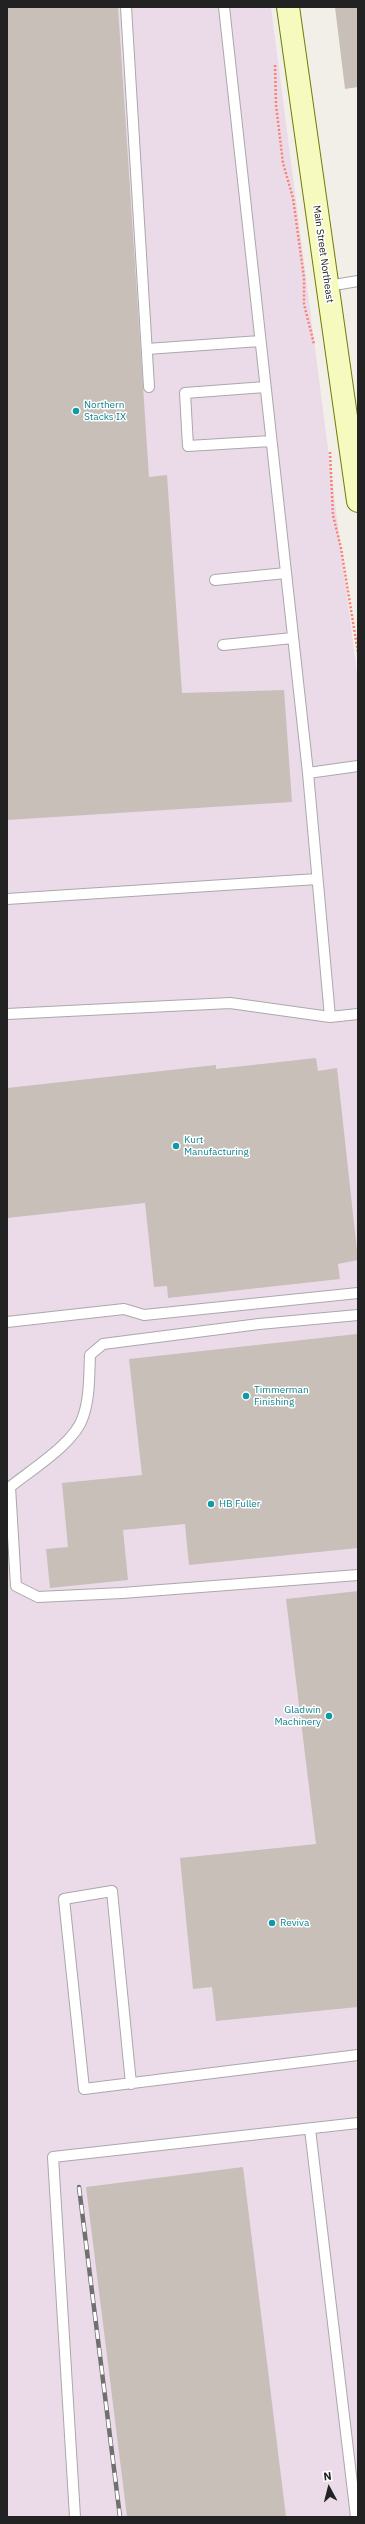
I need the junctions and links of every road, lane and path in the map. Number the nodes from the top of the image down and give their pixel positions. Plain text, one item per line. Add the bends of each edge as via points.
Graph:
1 (126, 7) edge
2 (224, 7) edge
3 (288, 7) edge
4 (274, 60) dead end
5 (358, 281) edge
6 (328, 286) junction
7 (260, 341) junction
8 (315, 345) dead end
9 (147, 349) junction
10 (149, 386) dead end
11 (265, 387) junction
12 (271, 441) junction
13 (329, 447) dead end
14 (358, 501) edge
15 (286, 573) junction
16 (215, 580) dead end
17 (293, 638) junction
18 (223, 645) dead end
19 (358, 653) edge
20 (358, 766) edge
21 (308, 773) junction
22 (317, 879) junction
23 (7, 899) edge
24 (7, 1014) edge
25 (358, 1014) edge
26 (330, 1017) junction
27 (358, 1293) edge
28 (358, 1315) edge
29 (7, 1322) edge
30 (358, 1575) edge
31 (358, 2055) edge
32 (131, 2084) junction
33 (358, 2123) edge
34 (310, 2129) junction
35 (75, 2517) edge
36 (356, 2517) edge

1 - 9 lane
2 - 7 lane
3 - 6 street, Main Street Northeast
4 - 8 path via 283,163 293,198 304,278 304,304
5 - 6 lane
6 - 14 street, Main Street Northeast
7 - 9 lane
7 - 11 lane
9 - 10 lane
11 - 12 lane
11 - 12 lane via 185,393 188,446
12 - 15 lane
13 - 19 path via 333,515
15 - 16 lane
15 - 17 lane
17 - 18 lane
17 - 21 lane
20 - 21 lane
21 - 22 lane
22 - 23 lane
22 - 26 lane
24 - 26 lane via 230,1003
25 - 26 lane
27 - 29 lane via 144,1315 124,1308
28 - 30 lane via 259,1324 103,1344 90,1355 83,1418 69,1438 10,1486 16,1586 38,1597
31 - 32 lane
32 - 32 lane via 84,2089 64,1899 112,1891
33 - 34 lane
34 - 35 lane via 53,2157
34 - 36 lane

